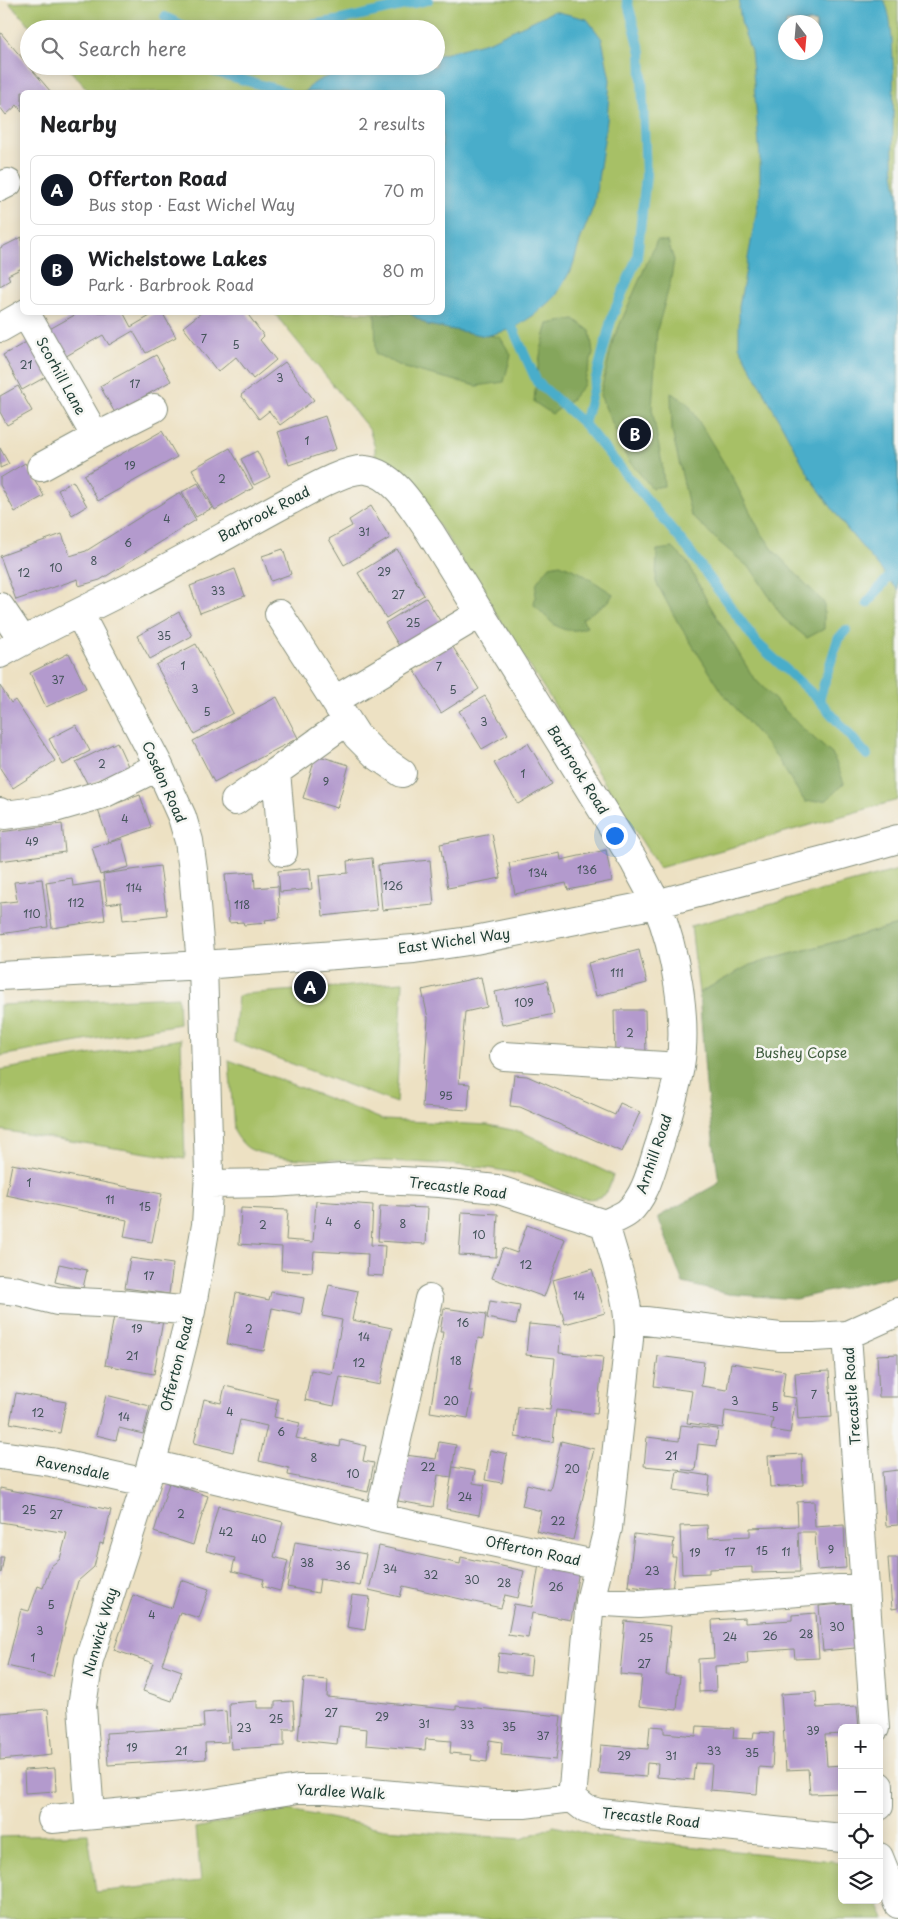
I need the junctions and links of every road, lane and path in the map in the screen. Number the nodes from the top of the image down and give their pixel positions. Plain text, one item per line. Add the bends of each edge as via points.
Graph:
1 (23, 315) edge
2 (28, 315) edge
3 (0, 328) edge
4 (154, 408) dead end
5 (96, 438) junction
6 (41, 468) dead end
7 (0, 607) edge
8 (79, 613) junction
9 (481, 613) junction
10 (279, 614) dead end
11 (23, 641) junction
12 (0, 654) edge
13 (341, 710) junction
14 (160, 766) junction
15 (276, 772) junction
16 (402, 773) dead end
17 (236, 801) dead end
18 (0, 812) edge
19 (898, 839) edge
20 (283, 852) dead end
21 (656, 904) junction
22 (202, 965) junction
23 (0, 976) edge
24 (504, 1056) dead end
25 (680, 1067) junction
26 (209, 1184) junction
27 (604, 1224) junction
28 (0, 1289) edge
29 (429, 1299) dead end
30 (191, 1310) junction
31 (898, 1312) edge
32 (629, 1319) junction
33 (847, 1335) junction
34 (0, 1455) edge
35 (149, 1473) junction
36 (379, 1518) junction
37 (599, 1565) junction
38 (865, 1587) junction
39 (590, 1601) junction
40 (883, 1721) edge
41 (572, 1798) junction
42 (90, 1815) junction
43 (52, 1819) dead end
44 (838, 1838) edge
45 (880, 1859) edge
46 (898, 1904) edge

1 - 3 street, Scorhill Lane
2 - 5 street, Scorhill Lane
4 - 5 street
5 - 6 street
7 - 11 street
8 - 9 street, Barbrook Road via 303,493 338,476 364,469 386,478 414,509
8 - 11 street, Barbrook Road
8 - 14 street, Cosdon Road
9 - 13 street
9 - 21 street, Barbrook Road via 634,861
10 - 13 street
11 - 12 street, Barbrook Road
13 - 15 street
13 - 16 street via 357,736 376,755
14 - 18 street via 103,794 51,809 5,815
14 - 22 street, Cosdon Road via 189,841
15 - 17 street
15 - 20 street
19 - 21 street, East Wichel Way
21 - 22 street, East Wichel Way via 414,949
21 - 25 street, Arnhill Road via 668,940 680,996
22 - 23 street, East Wichel Way
22 - 26 street, Offerton Road
24 - 25 street
25 - 27 street, Arnhill Road via 663,1134 638,1201 627,1213
26 - 27 street, Trecastle Road via 343,1178 440,1183 496,1189
26 - 30 street, Offerton Road via 204,1240
27 - 32 street
28 - 30 street via 57,1301
29 - 36 street
30 - 35 street, Offerton Road
31 - 33 street
32 - 33 street, Trecastle Road via 780,1337
32 - 37 street via 612,1497
33 - 38 street, Trecastle Road
34 - 35 street, Ravensdale
35 - 36 street, Offerton Road
35 - 42 street, Nunwick Way via 89,1660 85,1682 82,1706
36 - 37 street, Offerton Road
37 - 39 street
38 - 39 street via 639,1604
38 - 40 street, Trecastle Road
39 - 41 street
41 - 42 street, Yardlee Walk via 493,1804 298,1789 191,1806
41 - 44 street, Trecastle Road via 586,1809 599,1813
42 - 43 street, Yardlee Walk
45 - 46 street

